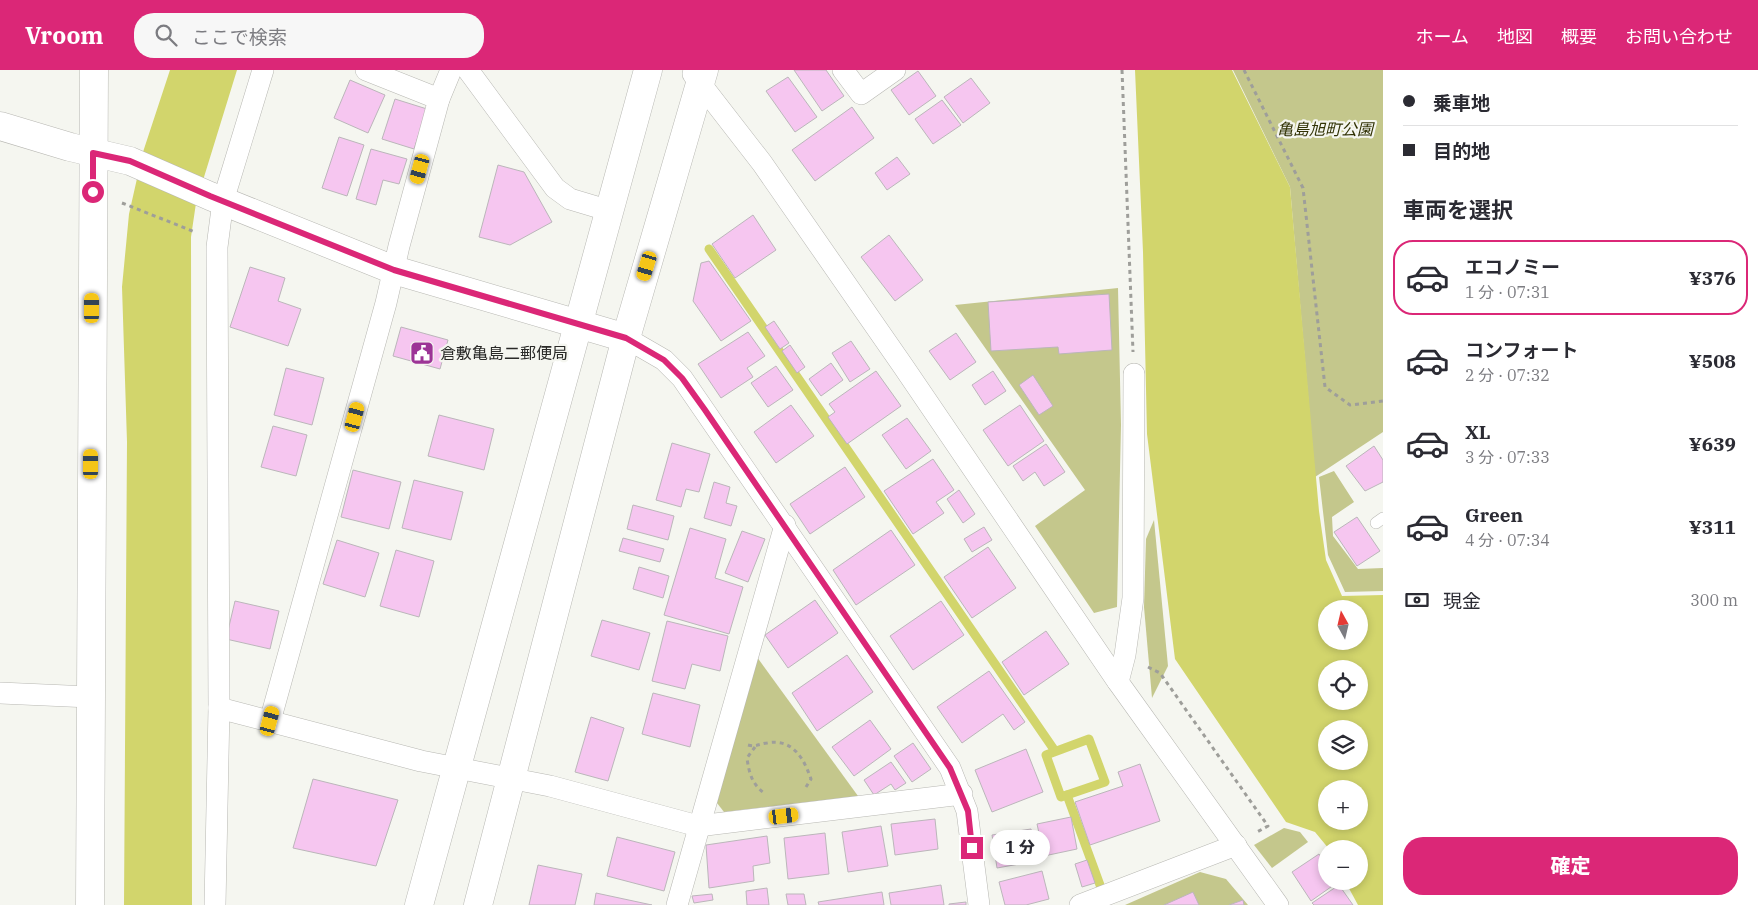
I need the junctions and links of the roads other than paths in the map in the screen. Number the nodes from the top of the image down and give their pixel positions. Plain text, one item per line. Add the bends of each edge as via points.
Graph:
1 (94, 70) edge
2 (263, 70) edge
3 (366, 70) edge
4 (451, 70) edge
5 (468, 70) edge
6 (648, 70) edge
7 (843, 70) edge
8 (895, 70) edge
9 (698, 75) edge
10 (439, 99) junction
11 (0, 126) edge
12 (93, 153) junction
13 (216, 199) junction
14 (610, 211) junction
15 (394, 270) junction
16 (579, 324) junction
17 (626, 338) junction
18 (1134, 374) road end
19 (785, 525) junction
20 (1118, 682) junction
21 (0, 693) edge
22 (90, 697) junction
23 (219, 708) junction
24 (270, 721) junction
25 (456, 768) junction
26 (513, 779) junction
27 (962, 794) junction
28 (698, 826) junction
29 (1236, 845) junction
30 (90, 905) edge
31 (215, 905) edge
32 (419, 905) edge
33 (478, 905) edge
34 (677, 905) edge
35 (979, 905) edge
36 (1080, 905) edge
37 (1278, 905) edge

1 - 12 street
2 - 13 street
3 - 10 street
4 - 10 street
5 - 14 street via 554,188 570,199
6 - 14 street
7 - 8 street via 861,94
9 - 17 street
9 - 20 street
10 - 15 street
11 - 12 street
12 - 13 street via 130,161
12 - 22 street
13 - 15 street
13 - 23 street
14 - 16 street
15 - 16 street
15 - 24 street
16 - 17 street
16 - 25 street
17 - 19 street via 664,360 682,378
17 - 26 street
18 - 20 street via 1133,598
19 - 27 street via 950,768
19 - 28 street
20 - 29 street
21 - 22 street
22 - 30 street
23 - 24 street
23 - 31 street
24 - 25 street
25 - 26 street
25 - 32 street
26 - 28 street
26 - 33 street
27 - 28 street
27 - 35 street via 968,811
28 - 34 street
29 - 36 street
29 - 37 street

